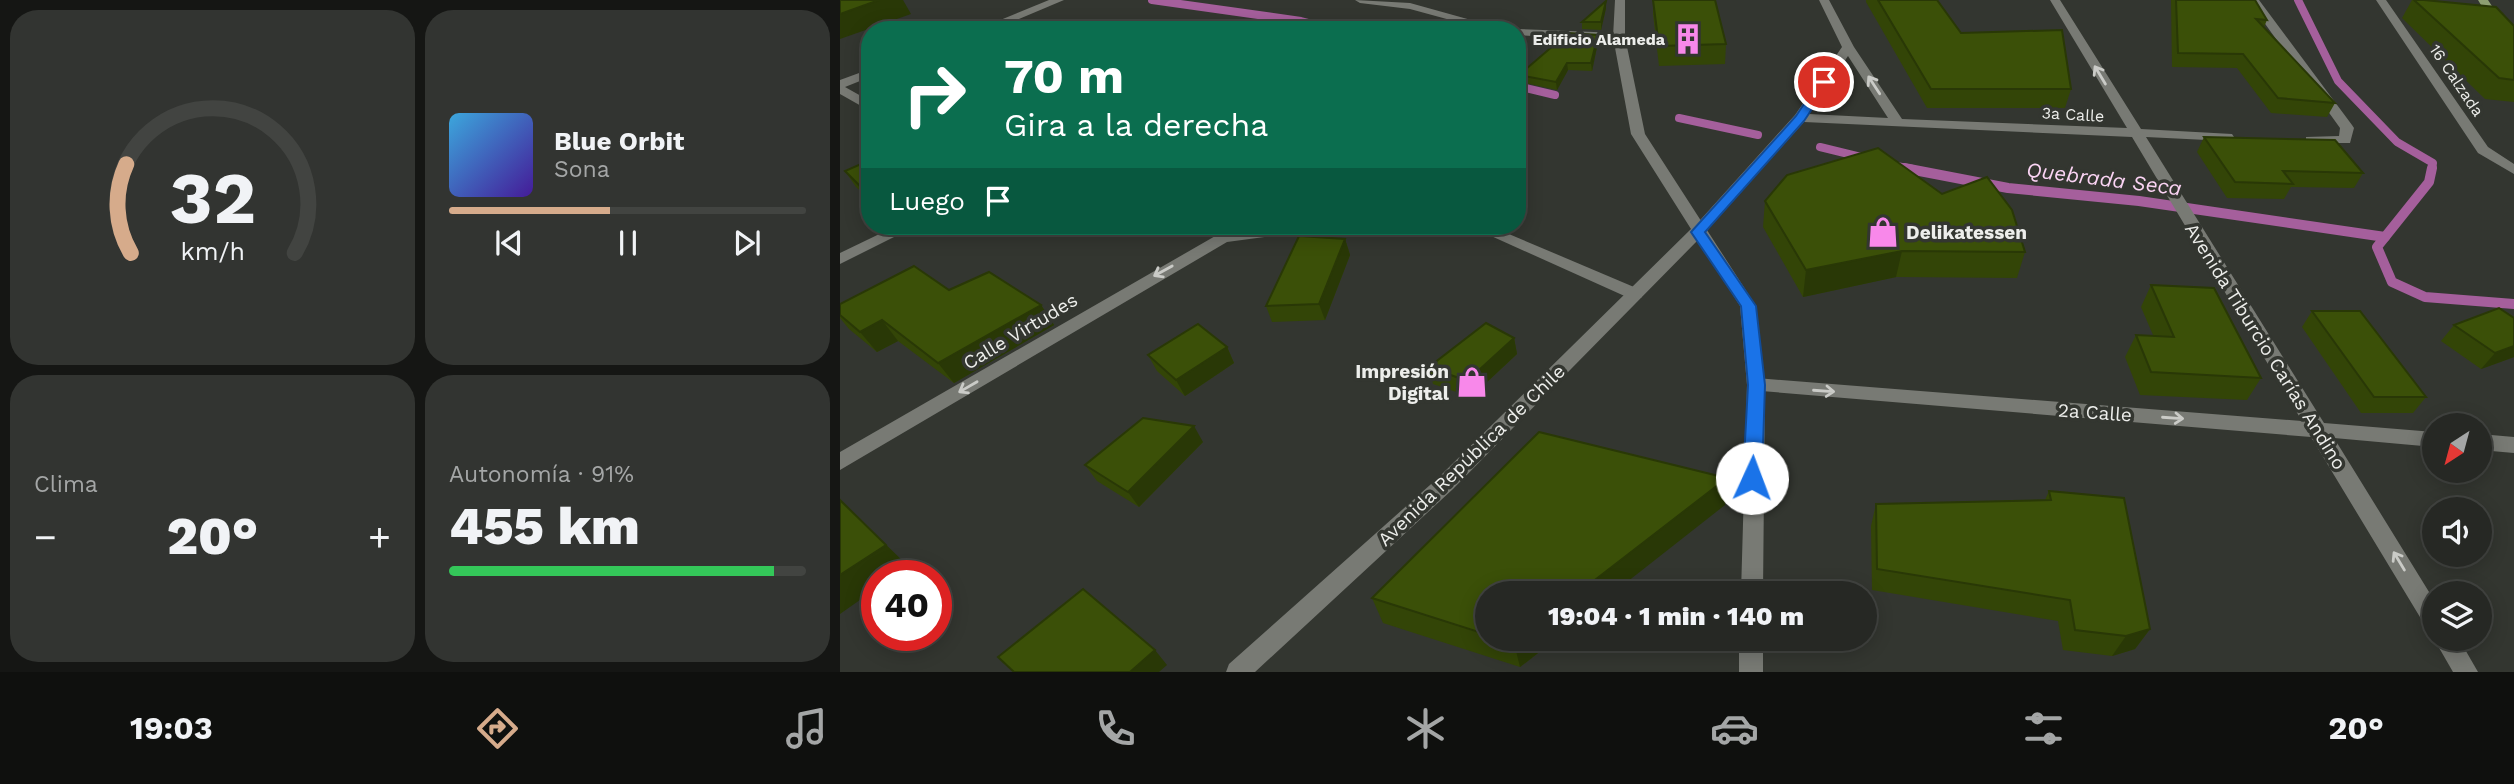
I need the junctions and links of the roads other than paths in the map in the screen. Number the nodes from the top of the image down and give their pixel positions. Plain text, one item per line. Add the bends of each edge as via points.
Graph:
1 (1059, 0) edge
2 (1360, 0) edge
3 (1620, 0) edge
4 (1824, 0) edge
5 (2055, 0) edge
6 (2253, 0) edge
7 (2381, 0) edge
8 (2483, 0) edge
9 (1005, 21) edge
10 (1467, 21) edge
11 (1526, 32) edge
12 (1619, 37) junction
13 (2514, 42) edge
14 (1848, 47) junction
15 (861, 77) edge
16 (840, 87) edge
17 (861, 101) edge
18 (1800, 118) junction
19 (1899, 124) junction
20 (2137, 135) junction
21 (2248, 138) edge
22 (2290, 139) edge
23 (2514, 170) edge
24 (1698, 232) junction
25 (889, 235) edge
26 (1223, 235) edge
27 (1498, 235) edge
28 (840, 259) edge
29 (1635, 294) junction
30 (1756, 385) junction
31 (2319, 429) junction
32 (2422, 438) edge
33 (2492, 443) edge
34 (2514, 445) edge
35 (840, 462) edge
36 (1752, 581) edge
37 (2422, 600) edge
38 (1751, 651) edge
39 (2453, 651) edge
40 (1238, 672) edge
41 (1751, 672) edge
42 (2466, 672) edge

1 - 9 street
2 - 10 street via 1410,6
3 - 12 street
4 - 14 street
20 -> 5 street, Avenida Tiburcio Carías Andino
6 - 22 street via 2347,128 2345,140
7 - 23 street, 16 Calzada via 2483,149
8 - 13 main road
11 - 12 street
12 - 24 street via 1638,134
14 - 18 street, Avenida República de Chile
19 -> 14 street
15 - 16 street
16 - 17 street
18 - 19 street, 3a Calle
18 - 24 street, Avenida República de Chile
19 - 20 street, 3a Calle
20 - 21 street, 3a Calle
20 - 31 street, Avenida Tiburcio Carías Andino
24 - 29 street, Avenida República de Chile
24 - 30 street via 1748,306
25 - 28 street
26 -> 35 street, Calle Virtudes
27 - 29 street
29 - 40 street, Avenida República de Chile via 1446,483
30 -> 31 street, 2a Calle
30 - 36 street
31 - 32 street, 2a Calle
37 -> 31 street, Avenida Tiburcio Carías Andino
33 - 34 street
38 - 41 street
39 - 42 street

